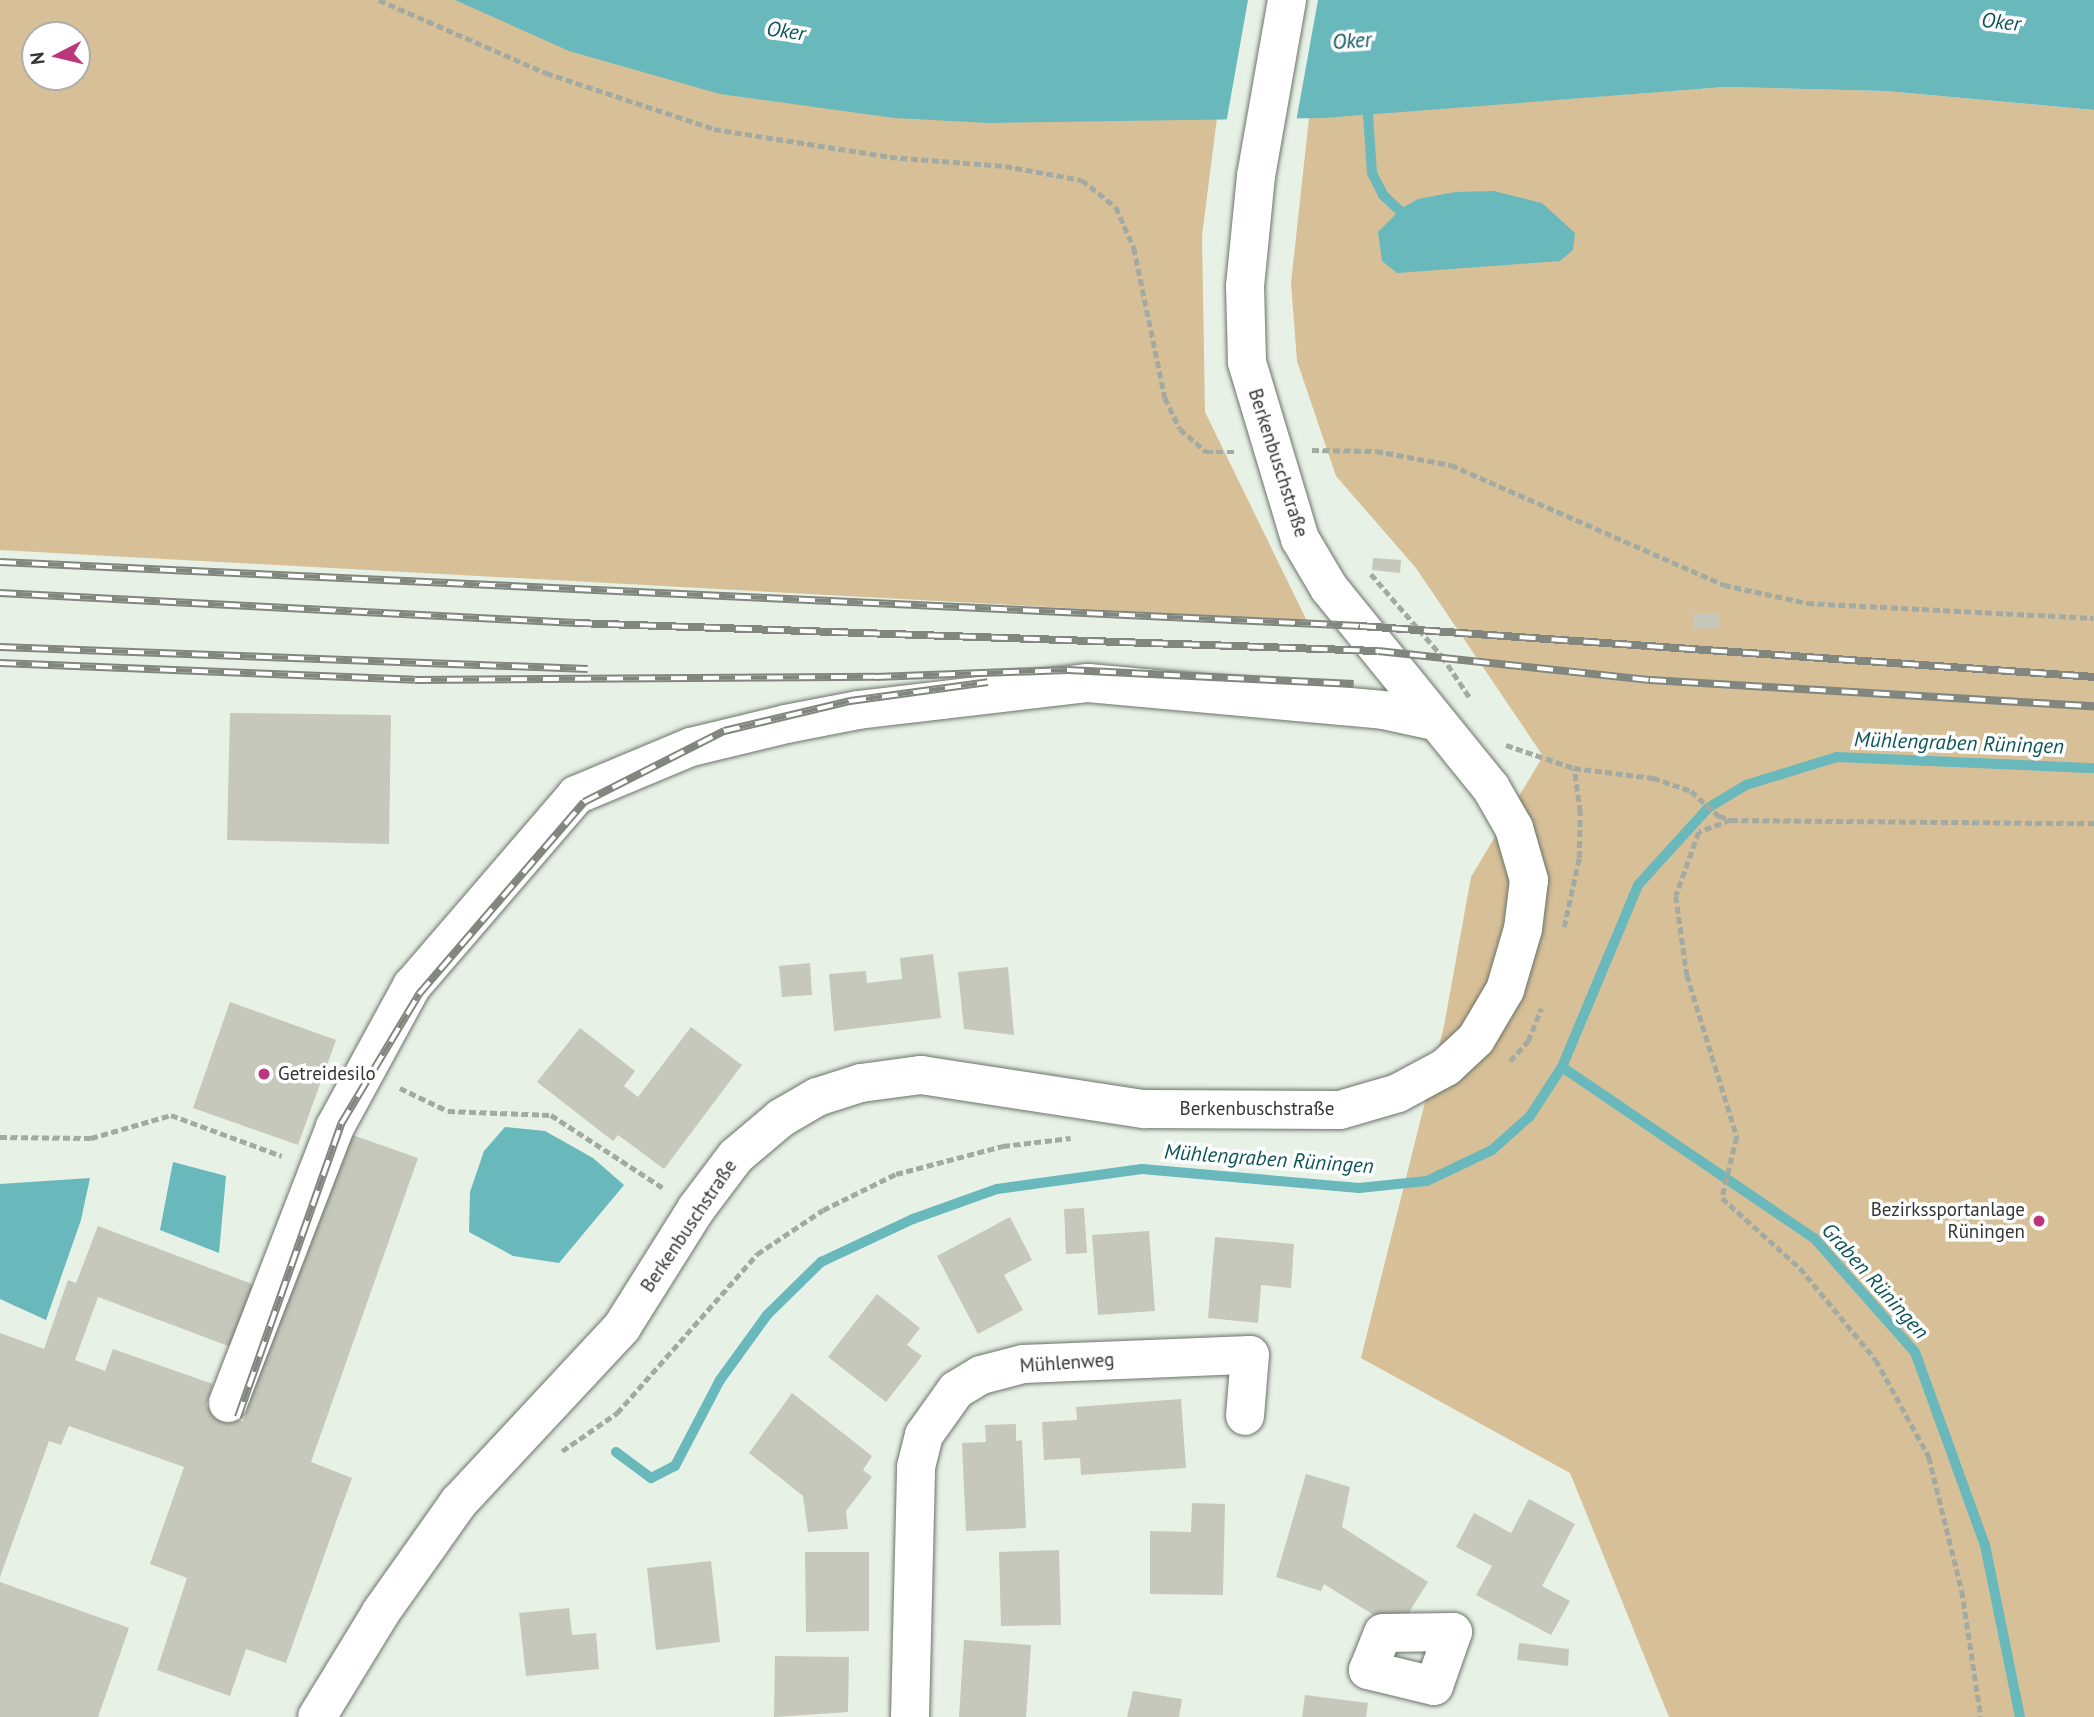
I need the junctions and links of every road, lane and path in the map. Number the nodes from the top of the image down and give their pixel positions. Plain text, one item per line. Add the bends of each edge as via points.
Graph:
1 (379, 0) edge
2 (1287, 0) edge
3 (1270, 449) junction
4 (1311, 450) junction
5 (1315, 463) dead end
6 (1366, 569) dead end
7 (2094, 618) edge
8 (1473, 702) dead end
9 (1434, 721) junction
10 (1494, 741) dead end
11 (1574, 768) junction
12 (1731, 820) junction
13 (2094, 823) edge
14 (1562, 934) dead end
15 (1543, 1003) dead end
16 (1505, 1065) dead end
17 (364, 1072) junction
18 (0, 1137) edge
19 (1078, 1138) dead end
20 (317, 1169) junction
21 (696, 1209) junction
22 (228, 1403) dead end
23 (1245, 1416) dead end
24 (551, 1458) dead end
25 (317, 1717) edge
26 (910, 1717) edge
27 (1981, 1717) edge

1 - 3 path via 546,73 714,130 890,157 1005,166 1082,180 1116,207 1134,248 1165,398 1181,429 1206,452
2 - 3 street, Berkenbuschstraße via 1256,176 1245,286 1247,362
3 - 4 path
3 - 9 street, Berkenbuschstraße via 1300,539 1329,588
4 - 5 path
4 - 7 path via 1376,451 1451,465 1724,585 1807,603
6 - 8 path via 1442,656
9 - 17 street via 1383,710 1088,683 858,710 691,747 576,795 412,986
9 - 21 street, Berkenbuschstraße via 1491,788 1514,828 1529,880 1523,929 1505,990 1476,1039 1446,1067 1398,1093 1340,1110 1144,1109 921,1075 861,1083 817,1097 781,1118 737,1156
10 - 11 path
11 - 12 path via 1653,778 1691,791 1719,816
11 - 14 path via 1580,812 1578,858
12 - 13 path
12 - 27 path via 1699,832 1676,896 1687,975 1737,1137 1722,1198 1800,1268 1876,1360 1929,1457 1962,1591
15 - 16 path via 1528,1041
17 - 20 street
17 - 21 path via 448,1111 551,1115
18 - 20 path via 91,1138 171,1115
19 - 24 path via 1003,1146 896,1174 823,1210 757,1254 617,1413
20 - 22 street
21 - 25 street, Berkenbuschstraße via 622,1326 458,1502 381,1612
23 - 26 street, Mühlenweg via 1250,1355 1023,1364 981,1375 956,1390 924,1435 916,1467

